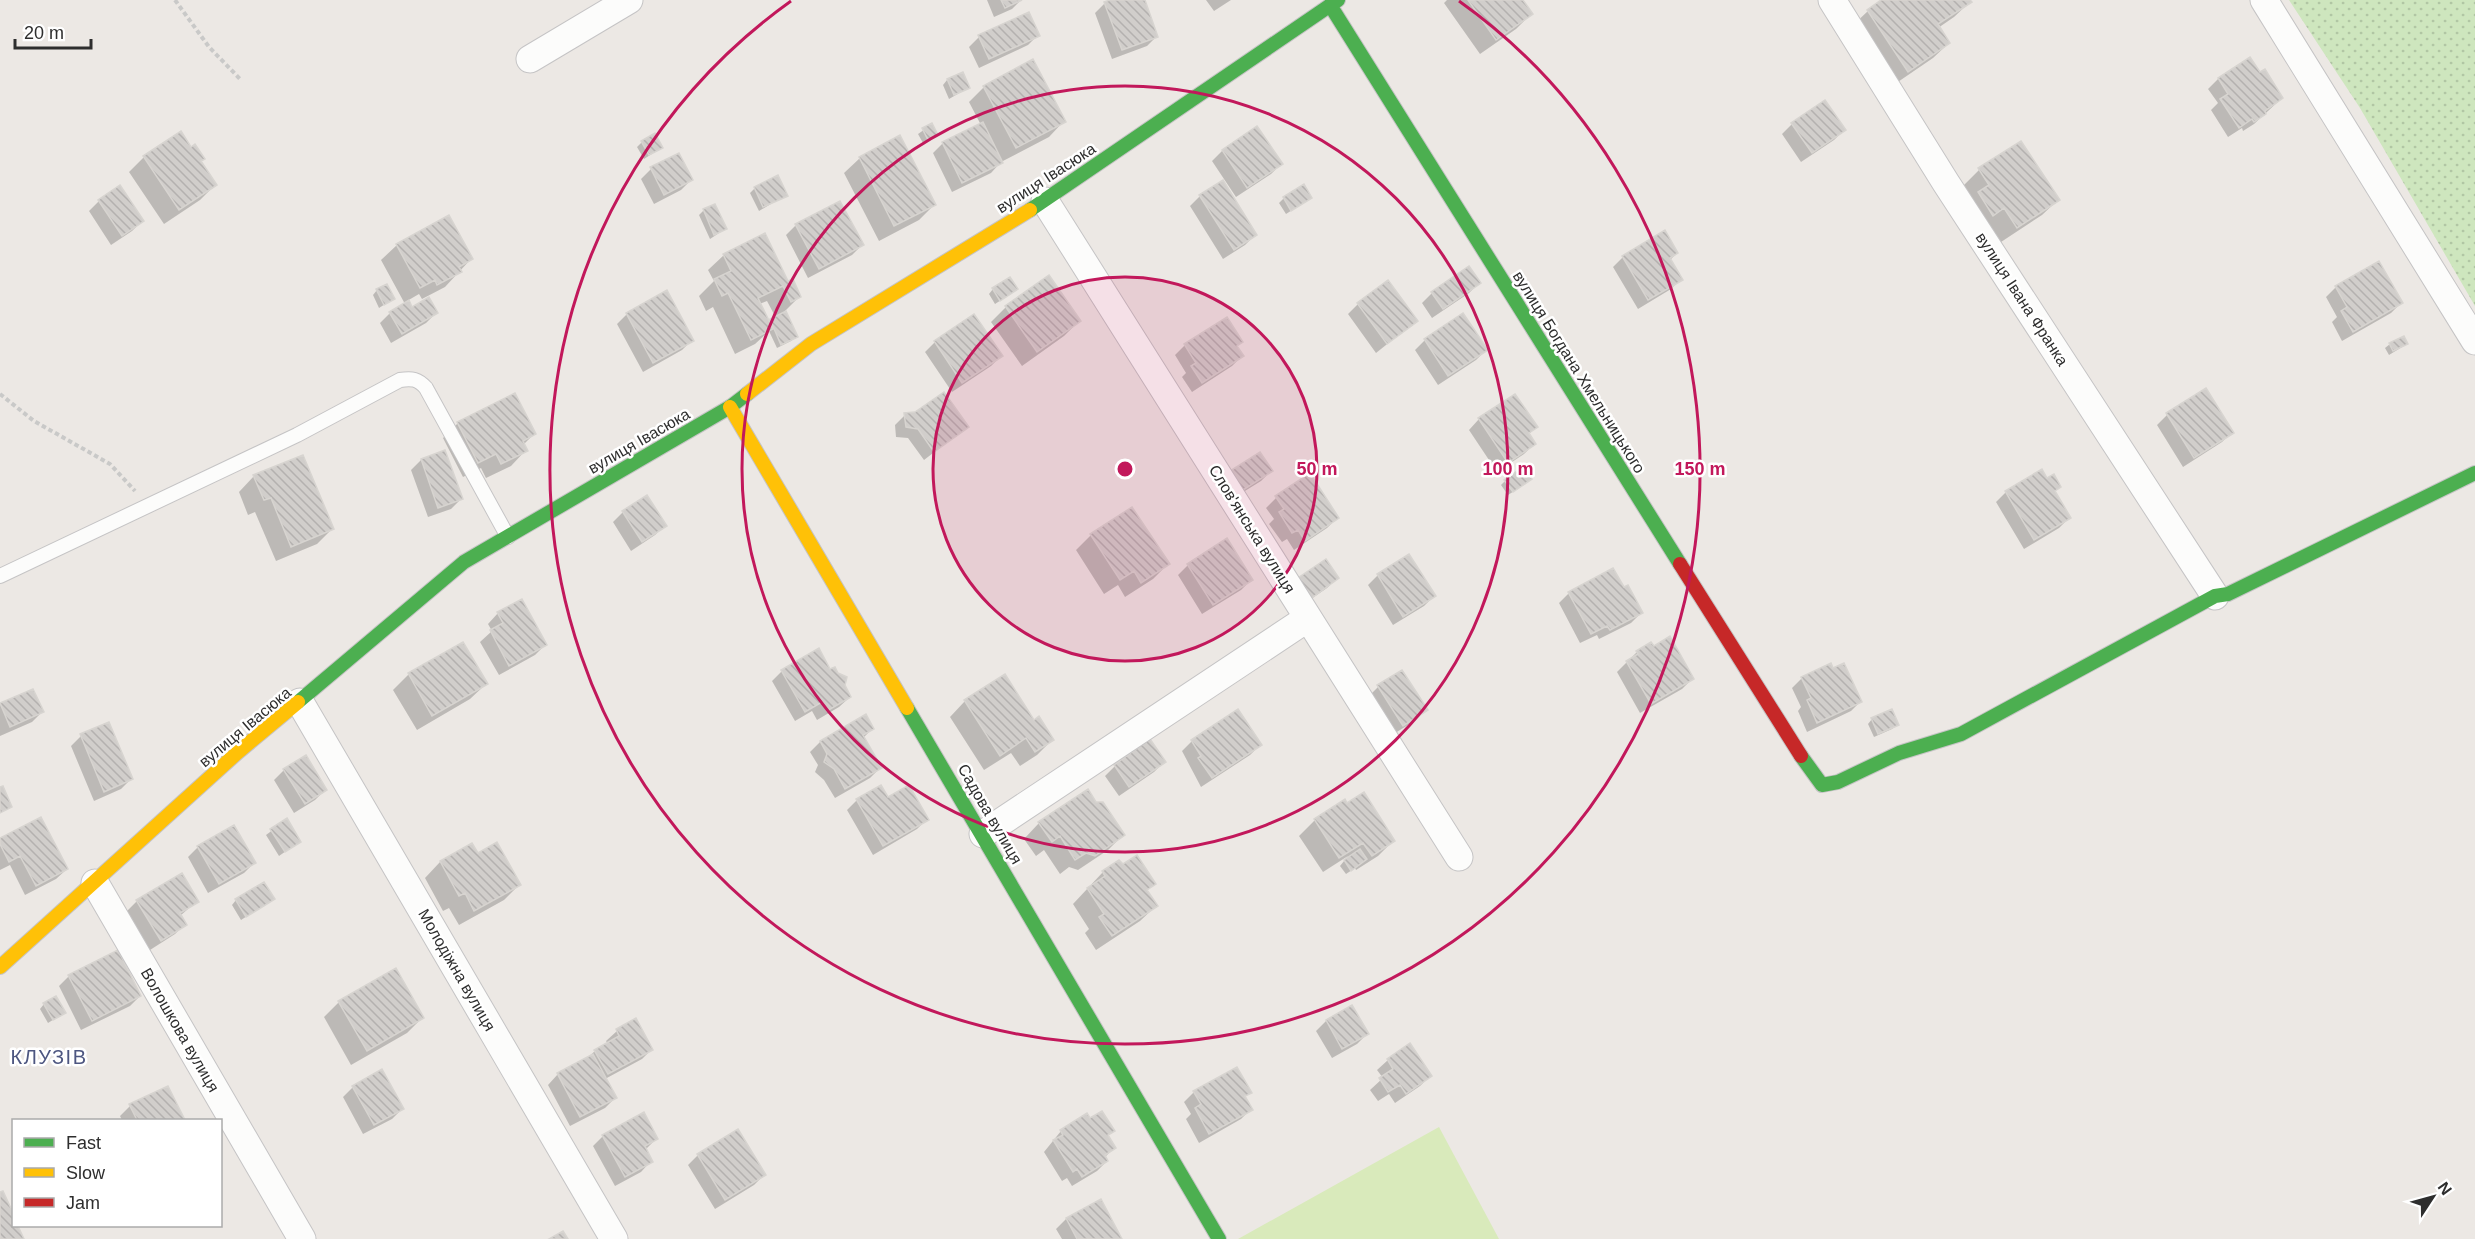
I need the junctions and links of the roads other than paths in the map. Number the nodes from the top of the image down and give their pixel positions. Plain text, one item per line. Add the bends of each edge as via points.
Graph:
1 (629, 0) edge
2 (1832, 0) edge
3 (2264, 0) edge
4 (1334, 3) edge
5 (530, 59) dead end
6 (1045, 201) junction
7 (2475, 341) edge
8 (730, 407) junction
9 (2475, 473) edge
10 (508, 537) junction
11 (0, 576) edge
12 (2215, 596) junction
13 (1308, 618) junction
14 (300, 702) junction
15 (983, 834) junction
16 (1459, 857) dead end
17 (95, 883) junction
18 (0, 967) edge
19 (302, 1239) edge
20 (614, 1239) edge
21 (1220, 1239) edge

1 - 5 street
2 - 12 street, вулиця Івана Франка
3 - 7 street
4 - 6 street, вулиця Івасюка
4 - 12 street, вулиця Богдана Хмельницького via 1822,785 1838,782 1899,753 1961,734
6 - 8 street, вулиця Івасюка via 811,344
6 - 13 street, Слов'янська вулиця
8 - 10 street, вулиця Івасюка
8 - 15 street, Садова вулиця
9 - 12 street via 2228,594
10 - 11 lane via 426,388 410,378
10 - 14 street, вулиця Івасюка via 464,562
13 - 15 street
13 - 16 street, Слов'янська вулиця
14 - 17 street, вулиця Івасюка via 238,752
14 - 20 street, Молодіжна вулиця
15 - 21 street, Садова вулиця
17 - 18 street, вулиця Івасюка
17 - 19 street, Волошкова вулиця

